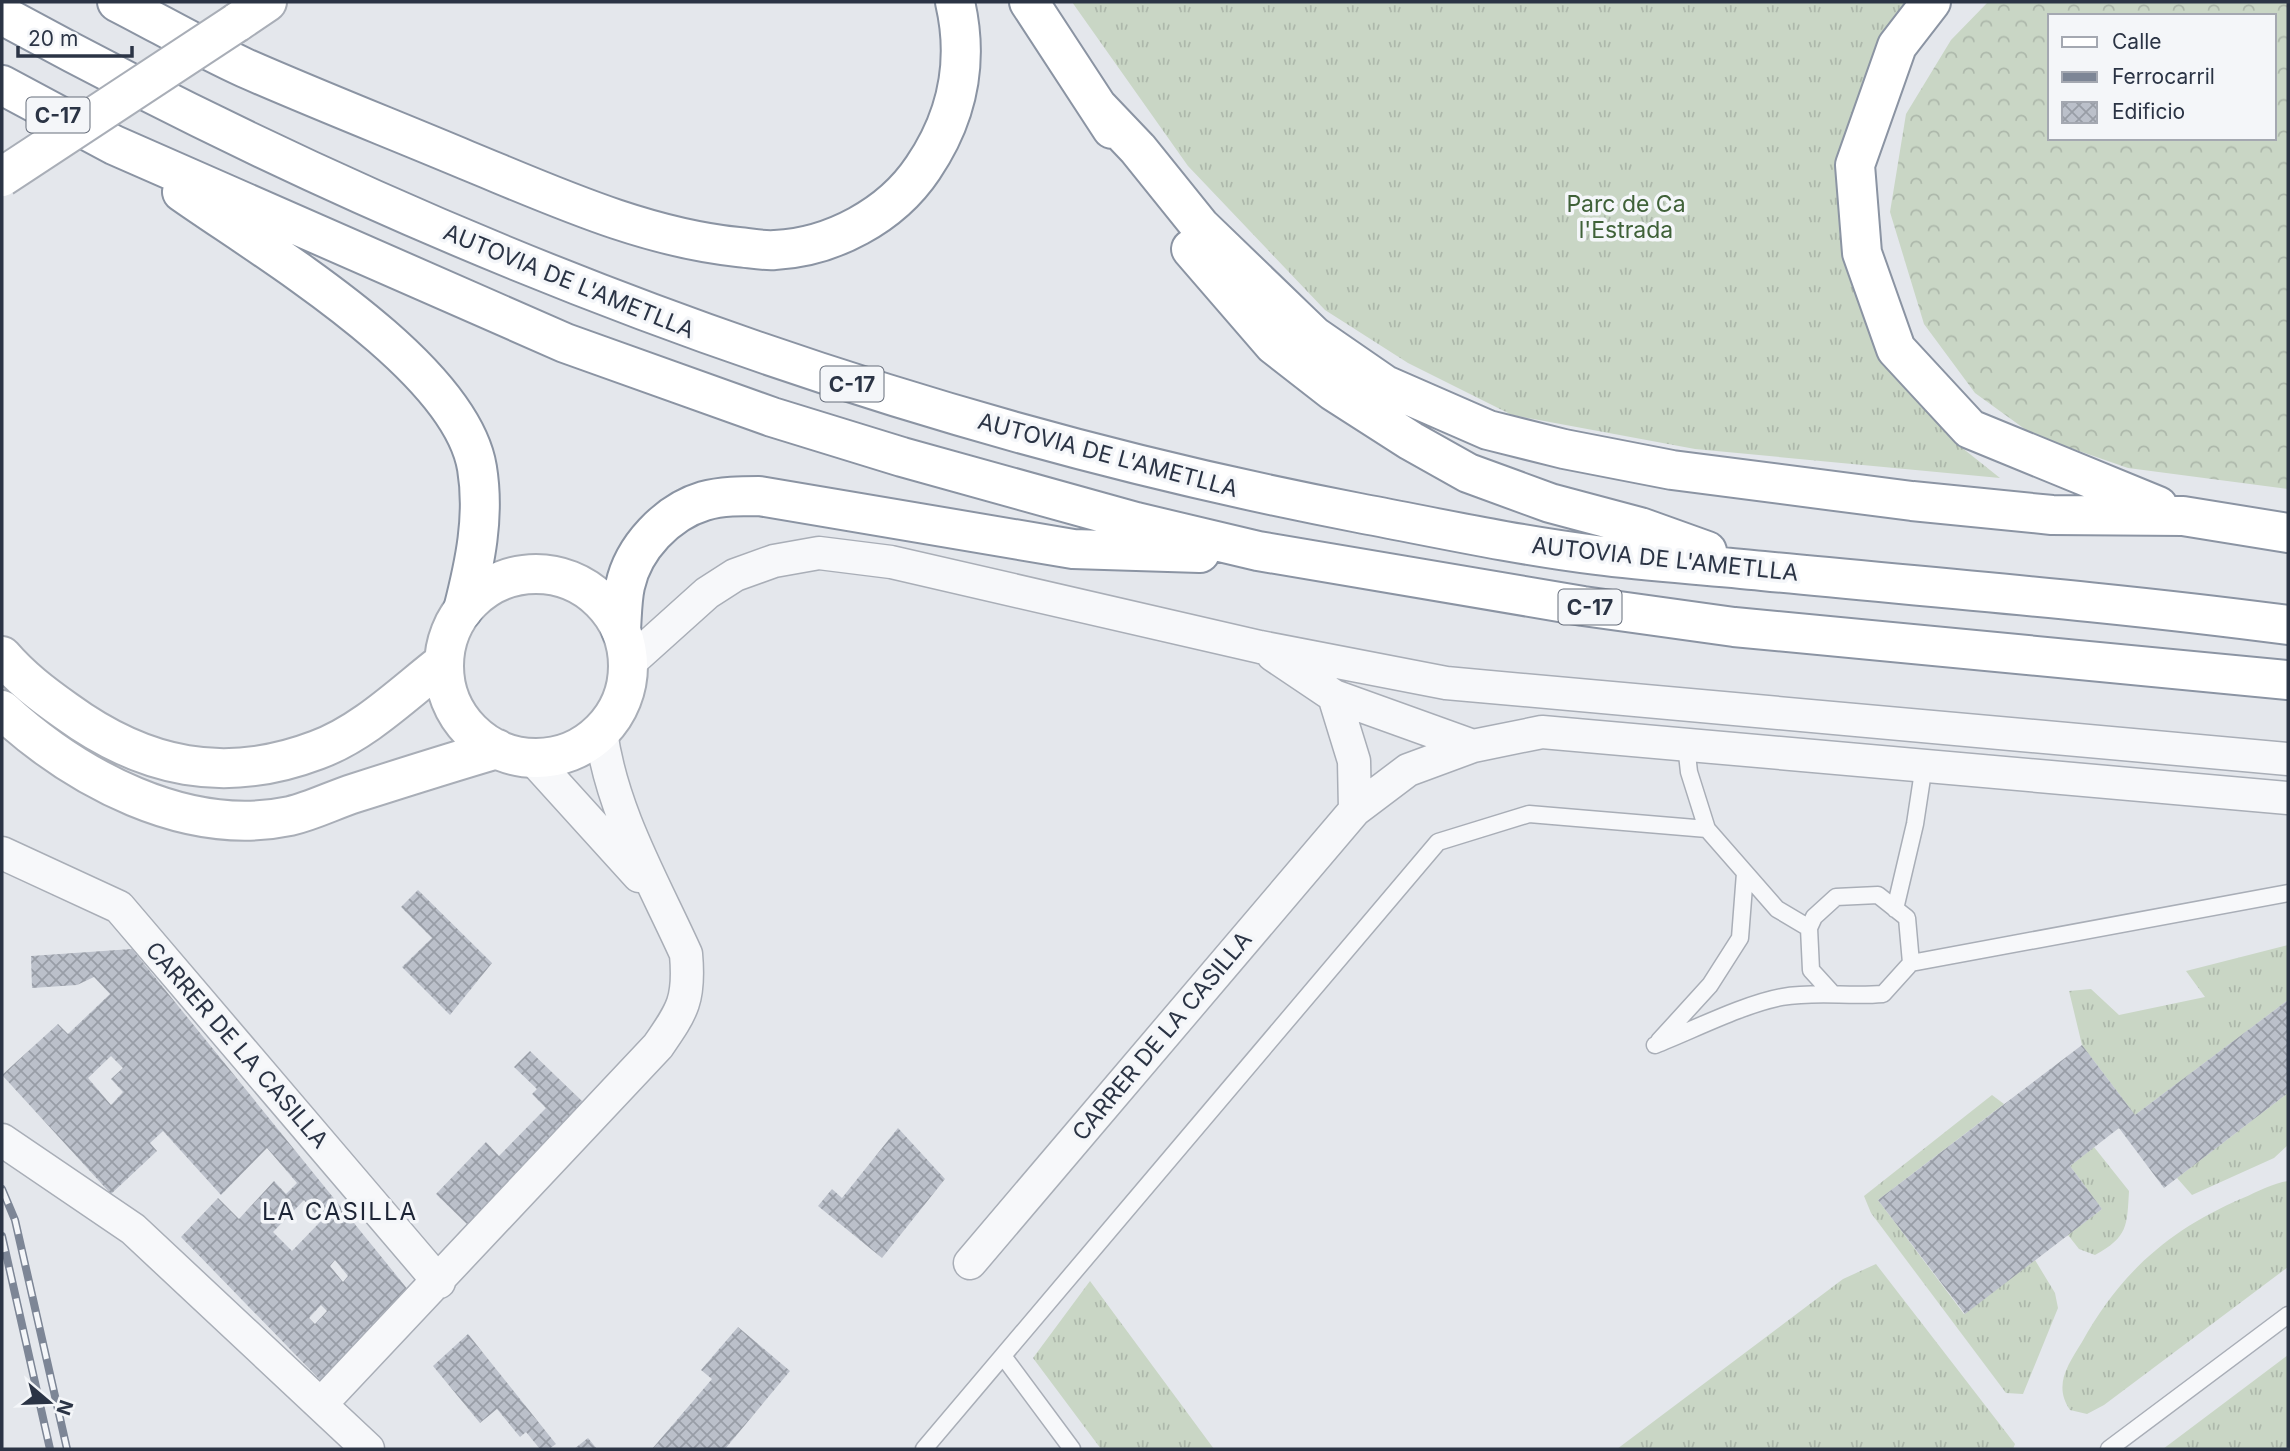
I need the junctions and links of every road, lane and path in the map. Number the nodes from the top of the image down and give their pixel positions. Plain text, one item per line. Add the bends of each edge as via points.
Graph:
1 (117, 2) edge
2 (267, 2) edge
3 (955, 2) edge
4 (1029, 2) edge
5 (1931, 2) edge
6 (2, 15) edge
7 (2, 85) edge
8 (1097, 106) junction
9 (114, 145) junction
10 (2, 177) edge
11 (2183, 516) junction
12 (2288, 533) edge
13 (1258, 551) junction
14 (1759, 570) junction
15 (463, 610) junction
16 (2288, 625) edge
17 (624, 647) junction
18 (1260, 647) junction
19 (2, 656) edge
20 (444, 662) junction
21 (2288, 680) edge
22 (1334, 696) junction
23 (2, 710) edge
24 (601, 732) junction
25 (1686, 745) junction
26 (1473, 746) junction
27 (514, 754) junction
28 (2288, 759) edge
29 (1924, 765) junction
30 (2288, 798) edge
31 (1355, 810) junction
32 (1707, 829) junction
33 (2, 853) edge
34 (1745, 873) junction
35 (2288, 893) edge
36 (663, 903) junction
37 (1895, 909) junction
38 (1809, 928) junction
39 (1911, 963) junction
40 (1831, 992) junction
41 (2, 1140) edge
42 (970, 1263) dead end
43 (439, 1282) junction
44 (2288, 1315) edge
45 (1003, 1356) junction
46 (321, 1404) junction
47 (368, 1449) edge
48 (924, 1449) edge
49 (1072, 1449) edge
50 (2109, 1449) edge

1 - 3 main road via 243,67 645,230 702,243 774,250 817,243 862,225 892,203 919,174 941,141 955,105 962,60
2 - 10 main road, bridge
4 - 8 main road
5 - 11 main road via 1897,46 1855,165 1862,253 1896,349 1970,429
6 - 14 main road, AUTOVIA DE L'AMETLLA / C-17 via 346,189 601,296 823,375 1053,443 1260,494 1595,555
7 - 9 main road, C-17
8 - 11 main road via 1200,226 1314,336 1385,385 1488,430 1672,470 1912,500 2052,515
8 - 14 main road via 1177,232 1274,345 1333,391 1468,473
9 - 13 main road, C-17 via 423,283 638,370 902,457
9 - 15 main road via 373,327 418,369 461,423 477,466 481,520
11 - 12 main road
13 - 17 main road via 1182,554 1073,549 759,496 731,497 705,501 677,513 653,534 625,585
13 - 21 main road, C-17 via 1734,627
14 - 16 main road, AUTOVIA DE L'AMETLLA / C-17
15 - 17 main road via 496,583 516,576 559,576 596,596 610,611
15 - 20 main road via 453,626
17 - 18 street via 735,575 774,561 819,553 891,562
17 - 24 main road via 621,701
18 - 22 street
18 - 28 street via 1446,683
19 - 20 main road via 23,680 123,748 162,761 217,769 272,763 319,750 365,723
20 - 27 main road via 453,704 463,722 478,738
22 - 26 street
22 - 31 street via 1354,761
23 - 27 main road via 76,769 148,803 232,822 290,816
24 - 27 main road via 569,752
24 - 36 street via 607,772 621,815
25 - 26 street, CARRER DE LA CASILLA via 1542,732
25 - 29 street, CARRER DE LA CASILLA
25 - 32 lane via 1689,772
26 - 31 street, CARRER DE LA CASILLA via 1408,770
27 - 36 street
29 - 30 street, CARRER DE LA CASILLA
29 - 37 lane
31 - 42 street, CARRER DE LA CASILLA
32 - 34 lane
32 - 45 lane via 1529,814 1438,842
33 - 43 street, CARRER DE LA CASILLA via 119,908
34 - 38 lane via 1777,909
34 - 40 lane via 1740,938 1710,985 1656,1045 1780,997
35 - 39 lane
36 - 43 street via 686,954 683,1008 659,1046
37 - 38 lane via 1878,895 1836,897
37 - 39 lane via 1908,922
38 - 40 lane via 1811,970
39 - 40 lane via 1883,995 1842,998
41 - 46 street via 134,1228
43 - 46 street
44 - 50 lane
45 - 48 lane
45 - 49 lane
46 - 47 street

